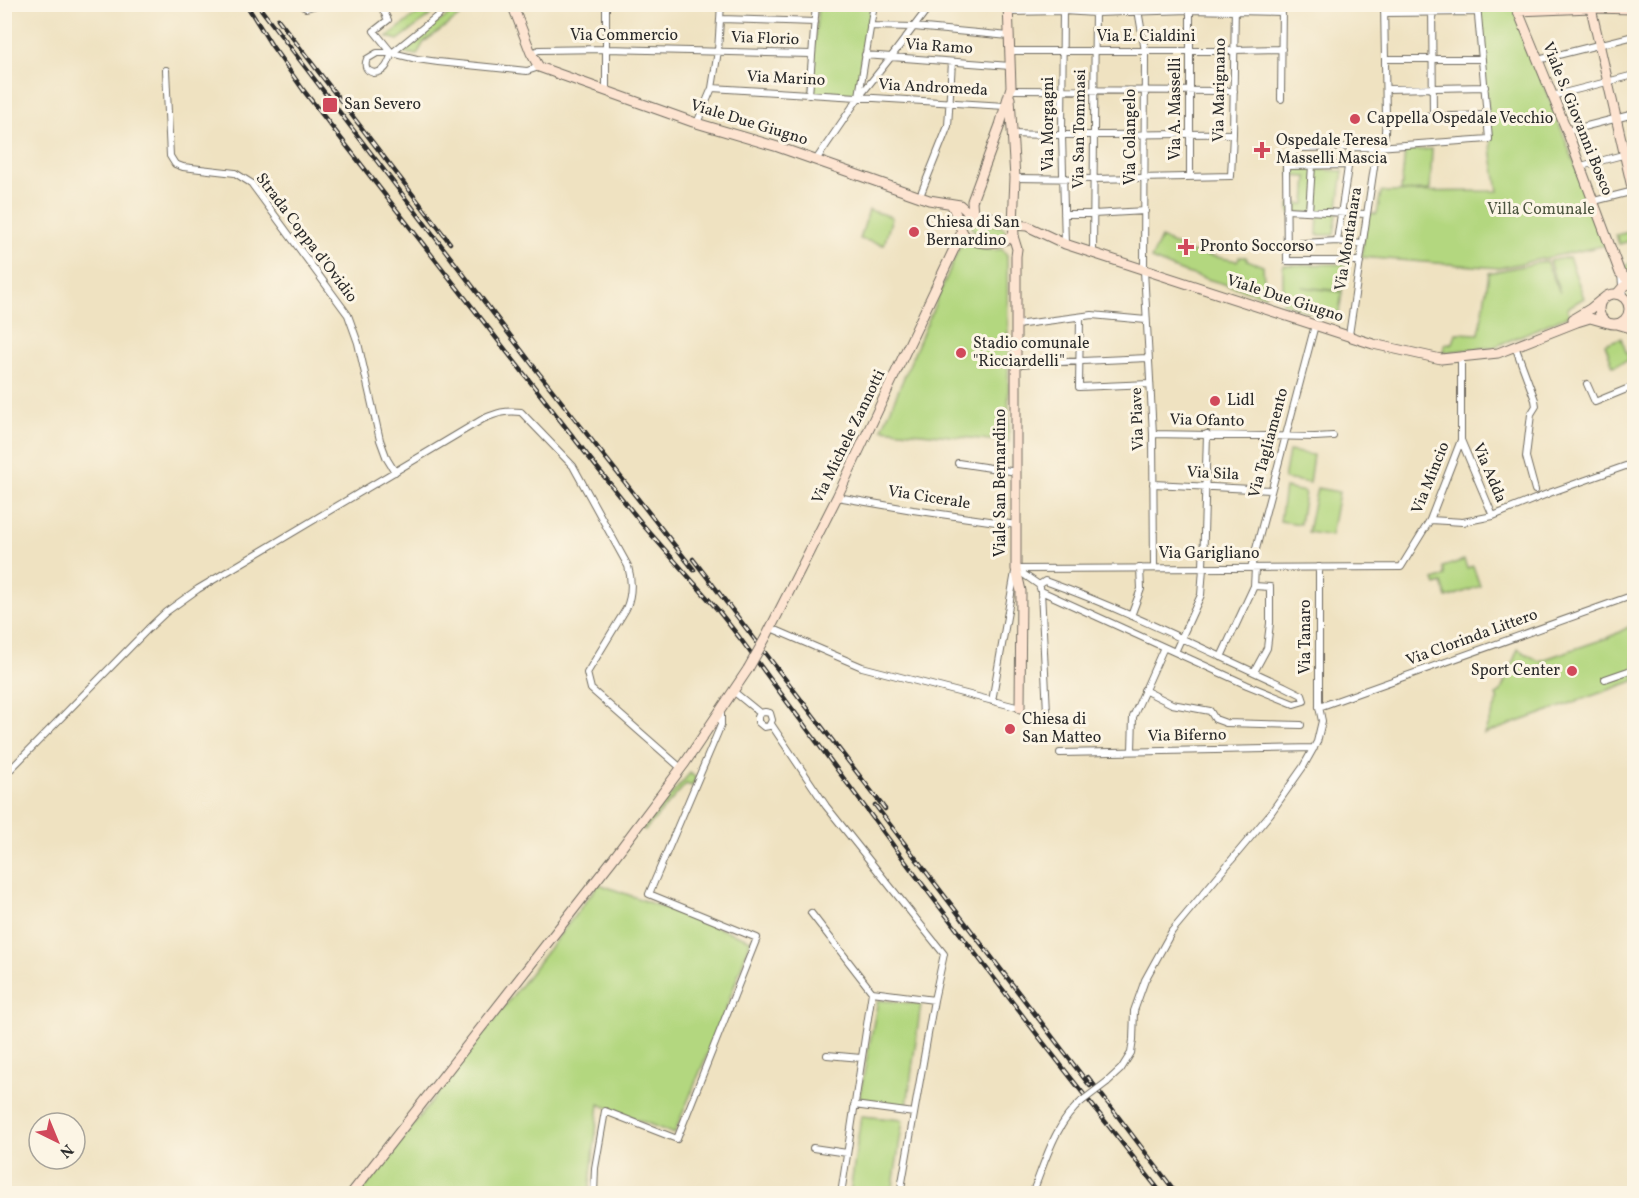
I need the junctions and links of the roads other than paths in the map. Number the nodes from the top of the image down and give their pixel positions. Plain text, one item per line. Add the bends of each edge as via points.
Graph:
1 (299, 4) edge
2 (320, 4) edge
3 (380, 4) edge
4 (452, 4) edge
5 (512, 4) edge
6 (606, 4) edge
7 (721, 4) edge
8 (816, 4) edge
9 (874, 4) edge
10 (1095, 4) edge
11 (1384, 4) edge
12 (928, 5) edge
13 (1591, 6) edge
14 (1190, 7) edge
15 (1008, 8) edge
16 (1063, 8) edge
17 (1138, 8) edge
18 (1235, 8) edge
19 (1282, 8) edge
20 (1432, 8) edge
21 (1478, 8) edge
22 (1516, 8) edge
23 (1634, 10) edge
24 (1095, 13) junction
25 (1384, 13) junction
26 (721, 19) junction
27 (815, 22) junction
28 (870, 26) junction
29 (914, 27) junction
30 (1009, 36) junction
31 (1635, 36) edge
32 (1600, 45) junction
33 (607, 49) junction
34 (1282, 49) junction
35 (1235, 50) junction
36 (718, 51) junction
37 (1010, 51) junction
38 (1063, 51) junction
39 (1095, 51) junction
40 (1145, 51) junction
41 (1189, 51) junction
42 (392, 53) junction
43 (531, 53) junction
44 (811, 54) junction
45 (865, 55) junction
46 (891, 57) junction
47 (1482, 58) junction
48 (1385, 59) junction
49 (1432, 59) junction
50 (1538, 60) junction
51 (952, 62) junction
52 (1010, 66) junction
53 (539, 67) junction
54 (166, 70) dead end
55 (1635, 75) edge
56 (1608, 81) junction
57 (1485, 87) junction
58 (712, 88) junction
59 (1386, 88) junction
60 (1433, 88) junction
61 (1010, 90) junction
62 (1063, 90) junction
63 (606, 91) junction
64 (1095, 91) junction
65 (1145, 91) junction
66 (1189, 91) junction
67 (1234, 91) junction
68 (809, 94) junction
69 (1552, 96) junction
70 (859, 97) junction
71 (1281, 99) dead end
72 (950, 103) junction
73 (1005, 106) junction
74 (1635, 114) edge
75 (1487, 115) junction
76 (1433, 117) junction
77 (1386, 118) junction
78 (1617, 118) junction
79 (697, 123) junction
80 (1567, 131) junction
81 (1013, 134) junction
82 (1094, 134) junction
83 (1145, 134) junction
84 (1190, 134) junction
85 (1233, 134) junction
86 (1062, 136) junction
87 (1351, 147) junction
88 (1381, 147) junction
89 (1630, 154) edge
90 (816, 160) junction
91 (1312, 165) junction
92 (1349, 165) junction
93 (1286, 166) junction
94 (1581, 166) junction
95 (1190, 177) junction
96 (1015, 178) junction
97 (1145, 178) junction
98 (1063, 179) junction
99 (1093, 179) junction
100 (1634, 193) edge
101 (920, 196) junction
102 (1594, 201) junction
103 (951, 204) junction
104 (1286, 210) junction
105 (1144, 211) junction
106 (1309, 211) junction
107 (1342, 212) junction
108 (971, 214) junction
109 (1064, 214) junction
110 (1093, 214) junction
111 (1366, 214) junction
112 (961, 229) junction
113 (1012, 232) junction
114 (973, 240) junction
115 (1337, 242) junction
116 (1287, 243) junction
117 (1065, 244) junction
118 (1362, 244) junction
119 (955, 248) junction
120 (1093, 254) junction
121 (1359, 261) junction
122 (1144, 270) junction
123 (1620, 273) junction
124 (1635, 280) edge
125 (1635, 288) edge
126 (1603, 299) junction
127 (1626, 300) edge
128 (1080, 317) junction
129 (1146, 320) junction
130 (1612, 323) junction
131 (1016, 325) junction
132 (1315, 325) junction
133 (1635, 329) edge
134 (1551, 332) junction
135 (1349, 335) junction
136 (1515, 346) junction
137 (1461, 357) junction
138 (1149, 358) junction
139 (1079, 360) junction
140 (1016, 364) junction
141 (1150, 384) junction
142 (1587, 384) dead end
143 (1635, 386) edge
144 (1153, 434) junction
145 (1207, 434) junction
146 (1285, 435) junction
147 (1333, 436) dead end
148 (1461, 440) junction
149 (1635, 463) edge
150 (958, 464) dead end
151 (395, 472) junction
152 (1017, 472) junction
153 (1153, 484) junction
154 (1205, 487) junction
155 (1271, 490) junction
156 (1535, 490) dead end
157 (837, 497) junction
158 (1493, 516) junction
159 (1430, 520) junction
160 (1017, 525) junction
161 (1319, 567) junction
162 (1401, 567) joint
163 (1140, 568) junction
164 (1154, 568) junction
165 (1253, 568) junction
166 (1016, 569) junction
167 (1203, 569) junction
168 (1254, 586) junction
169 (1040, 588) junction
170 (1635, 595) edge
171 (1131, 616) junction
172 (768, 632) junction
173 (1180, 639) junction
174 (1164, 647) junction
175 (1174, 652) junction
176 (1221, 657) junction
177 (1635, 669) edge
178 (1254, 672) junction
179 (1605, 679) dead end
180 (1144, 690) junction
181 (733, 691) junction
182 (992, 701) junction
183 (1304, 701) junction
184 (1319, 706) junction
185 (1020, 708) joint
186 (721, 709) junction
187 (1047, 712) dead end
188 (760, 713) junction
189 (771, 724) junction
190 (1300, 725) dead end
191 (1314, 748) junction
192 (1132, 750) junction
193 (1060, 753) dead end
194 (681, 768) junction
195 (4, 776) edge
196 (811, 914) dead end
197 (872, 992) junction
198 (933, 1000) junction
199 (827, 1055) dead end
200 (861, 1058) junction
201 (854, 1105) junction
202 (914, 1113) junction
203 (813, 1148) dead end
204 (847, 1153) junction
205 (351, 1194) edge
206 (594, 1194) edge
207 (841, 1194) edge
208 (900, 1194) edge
209 (1032, 1194) edge

1 - 2 street via 306,8
3 - 42 street via 388,20 374,31
4 - 42 street
5 - 43 main road
6 - 33 street
7 - 26 street
8 - 27 street
9 - 28 street
10 - 24 street, Via San Tommasi
11 - 25 street, Via Montanara
12 - 29 street
13 - 22 main road
13 - 23 main road
13 - 32 main road
14 - 17 street
14 - 18 street
14 - 41 street, Via A. Masselli
15 - 16 street
15 - 30 main road
16 - 24 street
16 - 38 street, Via Morgagni
17 - 24 street
17 - 40 street, Via Colangelo
18 - 19 street
18 - 35 street, Via Marignano
19 - 34 street
20 - 21 street
20 - 25 street
20 - 49 street
21 - 47 street
22 - 50 main road, Viale S. Giovanni Bosco
24 - 39 street, Via San Tommasi
25 - 48 street, Via Montanara
26 - 27 street
26 - 36 street
27 - 44 street
28 - 29 street
28 - 45 street
29 - 30 street
29 - 46 street
30 - 37 main road
31 - 32 street
32 - 50 street
32 - 56 main road
33 - 36 street, Via Commercio
33 - 43 street, Via Commercio
33 - 63 street
34 - 35 street, Via E. Cialdini
34 - 71 street
35 - 41 street, Via E. Cialdini
35 - 67 street, Via Marignano
36 - 44 street, Via Florio
36 - 58 street
37 - 38 street, Via E. Cialdini
37 - 52 main road
38 - 39 street, Via E. Cialdini
38 - 62 street, Via Morgagni
39 - 40 street, Via E. Cialdini
39 - 64 street, Via San Tommasi
40 - 41 street, Via E. Cialdini
40 - 65 street, Via Colangelo
41 - 66 street, Via A. Masselli
42 - 42 street via 383,71 374,73 366,68 369,56
42 - 53 street via 527,71
43 - 53 main road
44 - 68 street
45 - 46 street, Via Ramo
45 - 70 street
46 - 51 street, Via Ramo
46 - 70 street
47 - 49 street
47 - 57 street
48 - 49 street
48 - 59 street, Via Montanara
49 - 60 street
50 - 69 main road, Viale S. Giovanni Bosco
51 - 52 street, Via Ramo
51 - 72 street
52 - 61 main road
53 - 63 main road, Viale Due Giugno
54 - 151 street, Strada Coppa d'Ovidio via 170,156 183,167 235,173 251,183 348,315 380,440
55 - 56 street
56 - 69 street
56 - 78 main road
57 - 60 street
57 - 75 street
58 - 68 street, Via Marino
58 - 79 street
59 - 60 street
59 - 77 street, Via Montanara
60 - 76 street
61 - 62 street
61 - 73 main road
61 - 81 main road
62 - 64 street
62 - 86 street, Via Morgagni
63 - 79 main road, Viale Due Giugno
64 - 65 street
64 - 82 street, Via San Tommasi
65 - 66 street
65 - 83 street, Via Colangelo
66 - 67 street
66 - 84 street, Via A. Masselli
67 - 85 street, Via Marignano
68 - 70 street, Via Marino
69 - 80 main road, Viale S. Giovanni Bosco
70 - 72 street, Via Andromeda
70 - 90 street
72 - 73 street, Via Andromeda
72 - 101 street via 948,126
73 - 108 main road
74 - 78 street
75 - 76 street
75 - 88 street via 1490,139
76 - 77 street
77 - 88 street, Via Montanara
78 - 80 street
78 - 89 main road
79 - 90 main road, Viale Due Giugno
80 - 94 main road, Viale S. Giovanni Bosco
81 - 86 street
81 - 96 main road
82 - 83 street
82 - 86 street
82 - 99 street, Via San Tommasi
83 - 84 street
83 - 97 street, Via Colangelo
84 - 85 street
84 - 95 street, Via A. Masselli
85 - 95 street, Via Marignano via 1231,176
86 - 98 street, Via Morgagni
87 - 88 street
87 - 92 street
87 - 93 street via 1293,148 1293,161 1286,162
88 - 111 street, Via Montanara
89 - 94 street
89 - 100 main road
90 - 101 main road, Viale Due Giugno
91 - 92 street
91 - 93 street
91 - 106 street
92 - 107 street
93 - 104 street
94 - 102 main road, Viale S. Giovanni Bosco
95 - 97 street
96 - 98 street
96 - 113 main road
97 - 99 street
97 - 105 street, Via Colangelo
98 - 99 street
98 - 109 street, Via Morgagni
99 - 110 street, Via San Tommasi
100 - 102 street
101 - 103 main road, Viale Due Giugno
102 - 123 main road, Viale S. Giovanni Bosco
103 - 108 main road, Viale Due Giugno via 960,205
103 - 112 main road
104 - 106 street
104 - 116 street
105 - 110 street
105 - 122 street, Via Colangelo
106 - 107 street
107 - 111 street
107 - 115 street
108 - 112 main road, Via Michele Zannotti via 964,217
108 - 113 main road, Viale Due Giugno via 1000,219
109 - 110 street
109 - 117 street, Via Morgagni
110 - 120 street, Via San Tommasi
111 - 118 street, Via Montanara
112 - 114 main road
112 - 119 main road, Via Michele Zannotti
113 - 114 main road via 989,243
113 - 117 main road, Viale Due Giugno via 1027,226
113 - 131 main road, Viale San Bernardino via 1017,249
114 - 119 main road
115 - 116 street
115 - 118 street
116 - 121 street via 1287,261
117 - 120 main road, Viale Due Giugno
118 - 121 street, Via Montanara
119 - 157 main road, Via Michele Zannotti
120 - 122 main road, Viale Due Giugno
121 - 135 street, Via Montanara
122 - 129 street, Via Piave
122 - 132 main road, Viale Due Giugno
123 - 124 main road
123 - 127 street, Viale S. Giovanni Bosco
124 - 127 main road, Viale Due Giugno
125 - 127 main road, Viale Due Giugno
126 - 127 main road, Viale Due Giugno via 1612,294
126 - 130 main road via 1599,312
126 - 134 main road, Viale Due Giugno
127 - 130 main road, Viale Due Giugno via 1628,316
128 - 129 street
128 - 131 street
128 - 139 street
129 - 138 street, Via Piave
130 - 133 main road
130 - 134 main road, Viale Due Giugno via 1590,318
131 - 140 main road, Viale San Bernardino
132 - 135 main road, Viale Due Giugno
132 - 146 street, Via Tagliamento
134 - 136 main road, Viale Due Giugno
135 - 137 main road, Viale Due Giugno via 1441,359
136 - 137 main road, Viale Due Giugno via 1498,353
136 - 156 street via 1536,406 1531,414 1526,457
137 - 148 street, Via Mincio
138 - 139 street
138 - 141 street, Via Piave
139 - 140 street
139 - 141 street via 1079,387
140 - 152 main road, Viale San Bernardino
141 - 144 street, Via Piave
142 - 143 street via 1595,402
144 - 145 street, Via Ofanto
144 - 153 street, Via Piave
145 - 146 street, Via Ofanto
145 - 154 street
146 - 147 street, Via Ofanto
146 - 155 street, Via Tagliamento
148 - 158 street, Via Adda
148 - 159 street, Via Mincio
149 - 158 street
150 - 152 street
151 - 194 street via 496,413 521,412 529,419 573,466 631,577 626,609 587,673 591,689
151 - 195 street via 166,612
152 - 160 main road, Viale San Bernardino
153 - 154 street, Via Sila
153 - 164 street, Via Piave
154 - 155 street, Via Sila
154 - 167 street
155 - 165 street, Via Tagliamento
157 - 160 street, Via Cicerale
157 - 172 main road, Via Michele Zannotti
158 - 159 street via 1463,522
159 - 162 street, Via Mincio
160 - 166 main road, Viale San Bernardino
161 - 162 street, Via Garigliano
161 - 165 street, Via Garigliano
161 - 184 street, Via Tanaro
163 - 164 street, Via Garigliano
163 - 166 street, Via Garigliano
163 - 171 street via 1141,589
164 - 167 street, Via Garigliano
165 - 167 street, Via Garigliano
165 - 168 street, Via Tagliamento
166 - 169 street
166 - 182 street
166 - 185 main road, Viale San Bernardino via 1021,591
167 - 173 street via 1201,595
168 - 176 street
168 - 178 street via 1270,587 1267,648
169 - 171 street via 1045,581
169 - 174 street
169 - 187 street
170 - 184 street, Via Clorinda Littero
171 - 173 street
172 - 181 main road, Via Michele Zannotti, bridge
172 - 182 street via 862,667
173 - 175 street
173 - 176 street
174 - 175 street
174 - 180 street
175 - 183 street via 1294,704
176 - 178 street
177 - 179 street
178 - 183 street via 1302,695
180 - 190 street via 1172,704 1210,711 1215,719 1226,723
180 - 192 street via 1133,717
181 - 186 main road, Via Michele Zannotti
181 - 188 street
182 - 185 street
183 - 184 street
184 - 191 street, Via Tanaro via 1322,721
186 - 194 main road, Via Michele Zannotti
186 - 206 street via 721,724 649,894 757,938 677,1139 605,1111
188 - 189 street via 771,715
188 - 189 street via 759,724
189 - 198 street via 826,806 944,954
191 - 192 street, Via Biferno
191 - 209 street, Via Tanaro, bridge via 1270,814 1172,931 1145,980 1134,1011 1131,1053 1121,1069 1062,1122
192 - 193 street, Via Biferno
194 - 205 main road, Via Michele Zannotti
196 - 197 street
197 - 198 street
197 - 200 street
198 - 202 street
199 - 200 street
200 - 201 street
201 - 202 street
201 - 204 street
202 - 208 street
203 - 204 street
204 - 207 street

